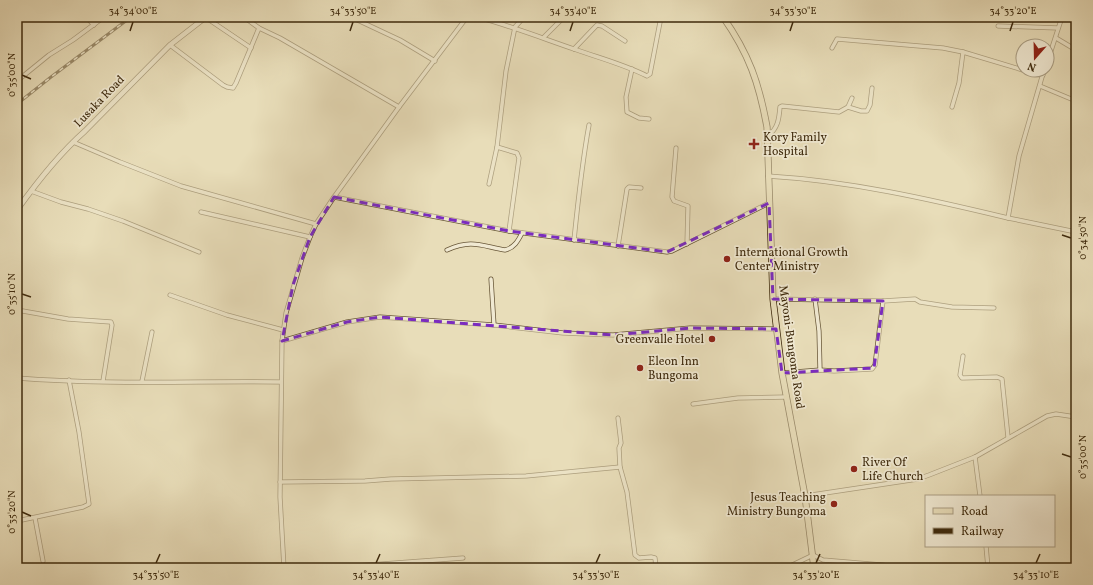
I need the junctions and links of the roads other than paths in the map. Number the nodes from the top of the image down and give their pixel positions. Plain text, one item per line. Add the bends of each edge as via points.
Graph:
1 (86, 17) edge
2 (104, 17) edge
3 (206, 17) edge
4 (244, 17) edge
5 (350, 17) edge
6 (467, 17) edge
7 (478, 17) edge
8 (524, 17) edge
9 (564, 17) edge
10 (661, 17) edge
11 (723, 17) edge
12 (1062, 17) edge
13 (94, 25) junction
14 (998, 26) dead end
15 (515, 27) junction
16 (258, 28) junction
17 (1058, 28) junction
18 (544, 37) junction
19 (1056, 38) joint
20 (625, 41) dead end
21 (170, 45) junction
22 (251, 48) junction
23 (832, 48) dead end
24 (574, 49) junction
25 (1076, 50) edge
26 (963, 52) junction
27 (435, 61) junction
28 (1015, 67) edge
29 (632, 69) junction
30 (1042, 78) edge
31 (17, 81) edge
32 (1040, 86) junction
33 (872, 88) dead end
34 (852, 98) dead end
35 (1076, 101) edge
36 (399, 107) junction
37 (848, 107) junction
38 (952, 107) dead end
39 (649, 119) dead end
40 (589, 125) dead end
41 (768, 136) junction
42 (73, 142) junction
43 (497, 148) junction
44 (676, 148) dead end
45 (768, 176) junction
46 (489, 184) dead end
47 (641, 188) dead end
48 (31, 191) junction
49 (334, 197) junction
50 (769, 204) junction
51 (17, 210) edge
52 (201, 212) dead end
53 (1008, 218) junction
54 (316, 224) junction
55 (509, 231) junction
56 (1076, 232) edge
57 (522, 233) junction
58 (310, 237) junction
59 (574, 240) junction
60 (687, 244) junction
61 (618, 246) junction
62 (448, 250) dead end
63 (199, 252) dead end
64 (491, 279) dead end
65 (170, 295) dead end
66 (773, 299) junction
67 (815, 299) junction
68 (883, 301) junction
69 (994, 308) dead end
70 (17, 310) edge
71 (494, 325) junction
72 (776, 329) junction
73 (283, 330) junction
74 (152, 332) dead end
75 (282, 341) junction
76 (963, 356) dead end
77 (820, 370) junction
78 (782, 373) junction
79 (17, 378) edge
80 (69, 380) junction
81 (103, 381) junction
82 (142, 381) junction
83 (280, 382) junction
84 (786, 397) junction
85 (693, 404) dead end
86 (1076, 417) edge
87 (618, 418) dead end
88 (1008, 437) junction
89 (975, 457) junction
90 (620, 467) junction
91 (280, 482) junction
92 (980, 495) edge
93 (805, 496) junction
94 (35, 518) junction
95 (17, 521) edge
96 (986, 547) edge
97 (813, 555) junction
98 (463, 558) dead end
99 (43, 561) dead end
100 (284, 568) edge
101 (328, 568) edge
102 (656, 568) edge
103 (786, 568) edge
104 (814, 568) edge
105 (903, 568) edge
106 (988, 568) edge

1 - 13 street
2 - 13 street
3 - 21 street, Lusaka Road
3 - 22 street
4 - 16 street
5 - 27 street via 400,40
6 - 27 street
7 - 15 street
8 - 15 street
9 - 18 street
10 - 29 street via 650,74 646,76
11 - 41 main road, Mayoni-Bungoma Road via 738,40 755,76
12 - 17 street
13 - 31 street via 49,54
14 - 17 street
15 - 18 street
15 - 43 street via 506,71
16 - 22 street
16 - 36 street via 280,38
17 - 19 street
18 - 24 street
19 - 25 street
20 - 24 street via 597,25
21 - 22 street via 226,87 232,88
21 - 42 street, Lusaka Road
23 - 26 street via 837,39
24 - 29 street
26 - 28 street
26 - 38 street via 959,83
27 - 36 street
29 - 39 street via 626,97 627,112 639,118
30 - 32 street
32 - 35 street
32 - 53 street via 1019,156
33 - 37 street via 867,111
34 - 37 street
36 - 49 street
37 - 41 street via 839,112 782,106 777,126
40 - 59 street via 582,160
41 - 45 main road, Mayoni-Bungoma Road
42 - 48 street, Lusaka Road
42 - 54 street via 181,186
43 - 46 street
43 - 55 street via 517,153 520,158
44 - 60 street via 672,197 674,201 688,206
45 - 50 main road, Mayoni-Bungoma Road
45 - 53 street via 837,182 928,199
47 - 61 street via 627,189
48 - 51 street, Lusaka Road
48 - 63 street via 123,221
49 - 54 street
49 - 55 street
50 - 60 street
50 - 66 main road, Mayoni-Bungoma Road
52 - 58 street
53 - 56 street
54 - 58 street
55 - 57 street
57 - 59 street
57 - 62 street via 516,244 505,250 476,244 459,245
58 - 73 street via 293,285
59 - 61 street
60 - 61 street via 667,252
64 - 71 street
65 - 73 street via 227,315
66 - 67 street
66 - 72 main road, Mayoni-Bungoma Road
67 - 68 street
67 - 77 street
68 - 69 street via 915,299 952,307
68 - 77 street via 874,368
70 - 81 street via 68,319 110,322 112,325
71 - 72 street via 613,335 690,328
71 - 75 street via 380,317 346,322
72 - 78 main road, Mayoni-Bungoma Road
73 - 75 street
74 - 82 street
75 - 83 street
76 - 88 street via 960,375 962,378 1002,379
77 - 78 street
78 - 84 main road, Mayoni-Bungoma Road
79 - 80 street
80 - 81 street
80 - 94 street via 89,504
81 - 82 street
82 - 83 street
83 - 91 street
84 - 85 street via 738,398
84 - 93 main road, Mayoni-Bungoma Road
86 - 88 street via 1056,414 1047,416
87 - 90 street
88 - 89 street
89 - 92 street
89 - 93 street via 918,479
90 - 91 street via 526,476
90 - 102 street via 627,492 635,555 639,558 655,558
91 - 100 street
93 - 97 main road, Mayoni-Bungoma Road
94 - 95 street
94 - 99 street
96 - 106 street
97 - 103 street
97 - 104 main road, Mayoni-Bungoma Road
97 - 105 street via 824,560
98 - 101 street

